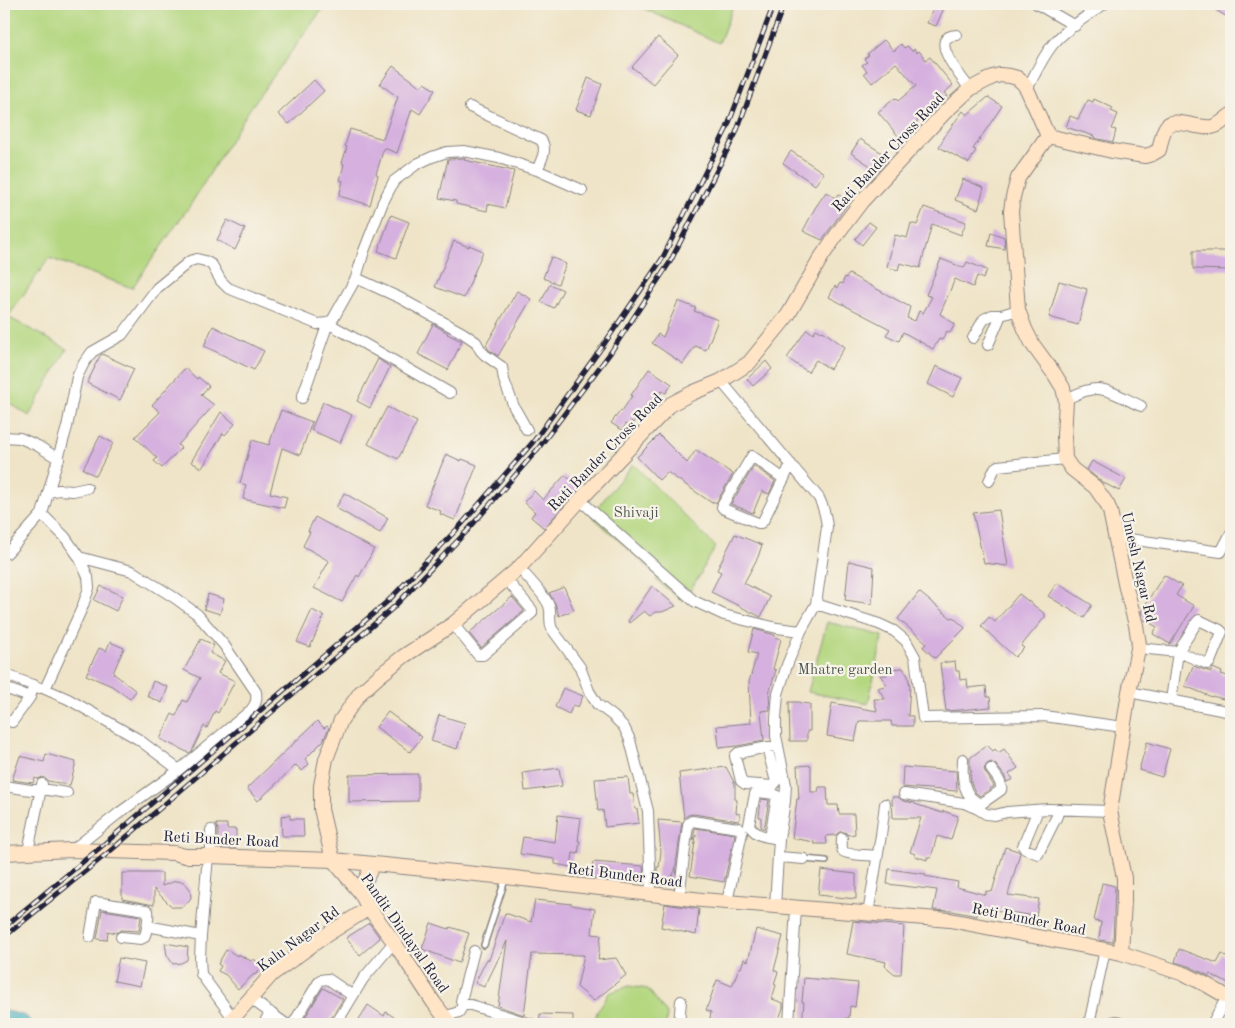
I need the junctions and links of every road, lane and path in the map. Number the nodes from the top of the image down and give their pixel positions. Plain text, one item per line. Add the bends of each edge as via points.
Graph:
1 (1036, 4) edge
2 (1104, 4) edge
3 (1052, 8) edge
4 (1075, 26) junction
5 (957, 35) dead end
6 (970, 89) junction
7 (1027, 89) junction
8 (470, 108) dead end
9 (1231, 115) edge
10 (1048, 136) junction
11 (537, 170) junction
12 (582, 190) dead end
13 (356, 278) junction
14 (1018, 310) junction
15 (1001, 315) junction
16 (328, 323) junction
17 (973, 338) dead end
18 (988, 345) dead end
19 (721, 381) junction
20 (450, 393) dead end
21 (302, 398) dead end
22 (1066, 399) junction
23 (1141, 406) dead end
24 (527, 430) dead end
25 (4, 437) edge
26 (58, 459) junction
27 (1065, 459) junction
28 (791, 464) junction
29 (784, 479) junction
30 (989, 482) dead end
31 (87, 488) dead end
32 (48, 492) junction
33 (580, 500) junction
34 (42, 514) junction
35 (1231, 533) edge
36 (1115, 537) junction
37 (7, 553) dead end
38 (79, 557) junction
39 (519, 568) junction
40 (506, 579) junction
41 (816, 604) junction
42 (453, 624) junction
43 (801, 631) junction
44 (1139, 648) junction
45 (1178, 652) junction
46 (4, 674) edge
47 (34, 686) junction
48 (4, 688) edge
49 (45, 689) junction
50 (1129, 692) junction
51 (30, 698) junction
52 (1171, 700) junction
53 (1231, 712) edge
54 (4, 720) edge
55 (1123, 727) junction
56 (778, 745) junction
57 (767, 747) junction
58 (180, 770) junction
59 (991, 770) dead end
60 (4, 786) edge
61 (42, 787) junction
62 (67, 793) dead end
63 (904, 794) dead end
64 (988, 797) junction
65 (964, 803) junction
66 (885, 804) dead end
67 (1038, 810) junction
68 (1059, 810) junction
69 (1110, 811) junction
70 (995, 815) junction
71 (212, 830) dead end
72 (842, 838) dead end
73 (28, 851) junction
74 (4, 853) edge
75 (69, 853) junction
76 (209, 856) junction
77 (877, 856) junction
78 (779, 857) junction
79 (804, 859) joint
80 (4, 860) edge
81 (333, 860) junction
82 (826, 861) dead end
83 (373, 864) junction
84 (506, 877) junction
85 (360, 892) junction
86 (651, 894) junction
87 (680, 897) junction
88 (728, 902) junction
89 (775, 906) junction
90 (369, 908) junction
91 (796, 908) junction
92 (868, 914) junction
93 (147, 926) junction
94 (201, 936) junction
95 (90, 937) dead end
96 (121, 937) dead end
97 (394, 942) junction
98 (484, 945) dead end
99 (1105, 950) junction
100 (474, 951) dead end
101 (1120, 952) junction
102 (353, 996) junction
103 (1229, 998) edge
104 (251, 999) junction
105 (681, 1001) dead end
106 (463, 1005) junction
107 (270, 1012) junction
108 (447, 1020) edge
109 (233, 1021) edge
110 (264, 1024) edge
111 (286, 1024) edge
112 (293, 1024) edge
113 (336, 1024) edge
114 (531, 1024) edge
115 (679, 1024) edge
116 (789, 1024) edge
117 (1089, 1024) edge
118 (1111, 1024) edge
119 (1122, 1024) edge
120 (1212, 1024) edge

1 - 3 street
2 - 4 street
3 - 4 street
4 - 7 street via 1048,50
5 - 6 street via 946,38 944,45 951,64
6 - 7 street, Rati Bander Cross Road via 1000,75 1017,78
6 - 19 street, Rati Bander Cross Road via 862,201 822,256 788,315 761,350 749,363
7 - 10 street
8 - 11 street via 541,140 544,150
9 - 10 street via 1214,127 1169,123 1159,150 1145,156
10 - 14 street via 1018,178 1010,211
11 - 12 street
11 - 13 street via 464,151 447,152 417,164 394,181 383,202
13 - 16 street
13 - 24 street via 400,298 476,342 485,355 502,367 514,407
14 - 15 street
14 - 22 street via 1024,329 1063,388
15 - 17 street via 984,319
15 - 18 street
16 - 20 street
16 - 21 street
16 - 26 street via 304,320 228,288 205,260 190,261 157,288 122,335 92,352 84,363 77,378
19 - 28 street
19 - 33 street, Rati Bander Cross Road via 671,404
22 - 23 street via 1099,389
22 - 27 street
25 - 26 street via 20,438
26 - 32 street
27 - 30 street via 998,466
27 - 36 street, Umesh Nagar Rd via 1072,469 1095,487 1107,504
28 - 29 street
28 - 41 street via 819,498 826,519
29 - 29 street via 761,523 722,507 751,457
31 - 32 street
32 - 34 street
33 - 39 street, Rati Bander Cross Road
33 - 43 street via 694,601 724,615
34 - 37 street
34 - 38 street
35 - 36 street via 1221,552
36 - 44 street, Umesh Nagar Rd
38 - 49 street via 89,588
38 - 58 street via 132,572 197,614 224,645 256,692 256,704 251,710
39 - 40 street, Rati Bander Cross Road
39 - 86 street via 547,601 552,629 580,667 597,704 624,727 630,740 648,811
40 - 42 street, Rati Bander Cross Road
40 - 42 street via 532,613 483,655 478,655
41 - 43 street
41 - 55 street via 878,624 906,641 915,657 923,718 1044,716
42 - 81 street, Rati Bander Cross Road via 379,676 360,693 341,720 326,759 321,786 321,809
43 - 56 street via 778,694
44 - 45 street
44 - 50 street, Umesh Nagar Rd
45 - 45 street via 1208,664 1222,632 1199,620
45 - 52 street
46 - 47 street
47 - 49 street
47 - 51 street
48 - 51 street
49 - 58 street via 138,739
50 - 52 street
50 - 55 street, Umesh Nagar Rd
51 - 54 street via 12,722
52 - 53 street
55 - 69 street, Umesh Nagar Rd
56 - 57 street
56 - 78 street via 786,785 775,838
57 - 57 street via 736,754 743,783 775,785
58 - 75 street
59 - 64 street via 1002,788
60 - 61 street via 30,790
61 - 62 street
61 - 73 street
63 - 65 street
64 - 65 street via 981,804 973,800 966,789 961,764 960,791
64 - 70 street
65 - 70 street
66 - 77 street
67 - 68 street
67 - 68 street via 1023,846 1038,854
67 - 70 street
68 - 69 street
69 - 101 street, Umesh Nagar Rd via 1124,878
71 - 76 street
72 - 77 street via 844,852
73 - 74 street, Reti Bunder Road
73 - 75 street, Reti Bunder Road
75 - 76 street, Reti Bunder Road
75 - 80 street
76 - 81 street, Reti Bunder Road
76 - 94 street
77 - 92 street
78 - 79 street
78 - 89 street
79 - 82 lane
81 - 83 street, Reti Bunder Road
81 - 85 street, Pandit Dindayal Road
83 - 84 street, Reti Bunder Road
83 - 85 street
84 - 86 street, Reti Bunder Road
84 - 98 lane
85 - 90 street, Pandit Dindayal Road
86 - 87 street, Reti Bunder Road
87 - 88 street, Reti Bunder Road
87 - 88 street via 688,825 692,821 741,831
88 - 89 street, Reti Bunder Road
89 - 91 street, Reti Bunder Road
90 - 97 street, Pandit Dindayal Road
90 - 104 street, Kalu Nagar Rd via 272,974
91 - 92 street, Reti Bunder Road
91 - 116 street
92 - 99 street, Reti Bunder Road via 950,920
93 - 94 street
93 - 95 street via 149,914 146,910 97,901 94,903
93 - 96 street via 141,939
94 - 109 street via 201,974
97 - 102 street
97 - 108 street, Pandit Dindayal Road
99 - 101 street, Reti Bunder Road
99 - 117 street
100 - 106 street via 461,1001
101 - 103 street, Reti Bunder Road via 1187,975
102 - 112 street via 328,979 320,980
102 - 113 street
103 - 120 street
104 - 107 street
104 - 109 street, Kalu Nagar Rd
105 - 115 street
106 - 108 street
106 - 114 street
107 - 110 street
107 - 111 street
118 - 119 street via 1116,1021

